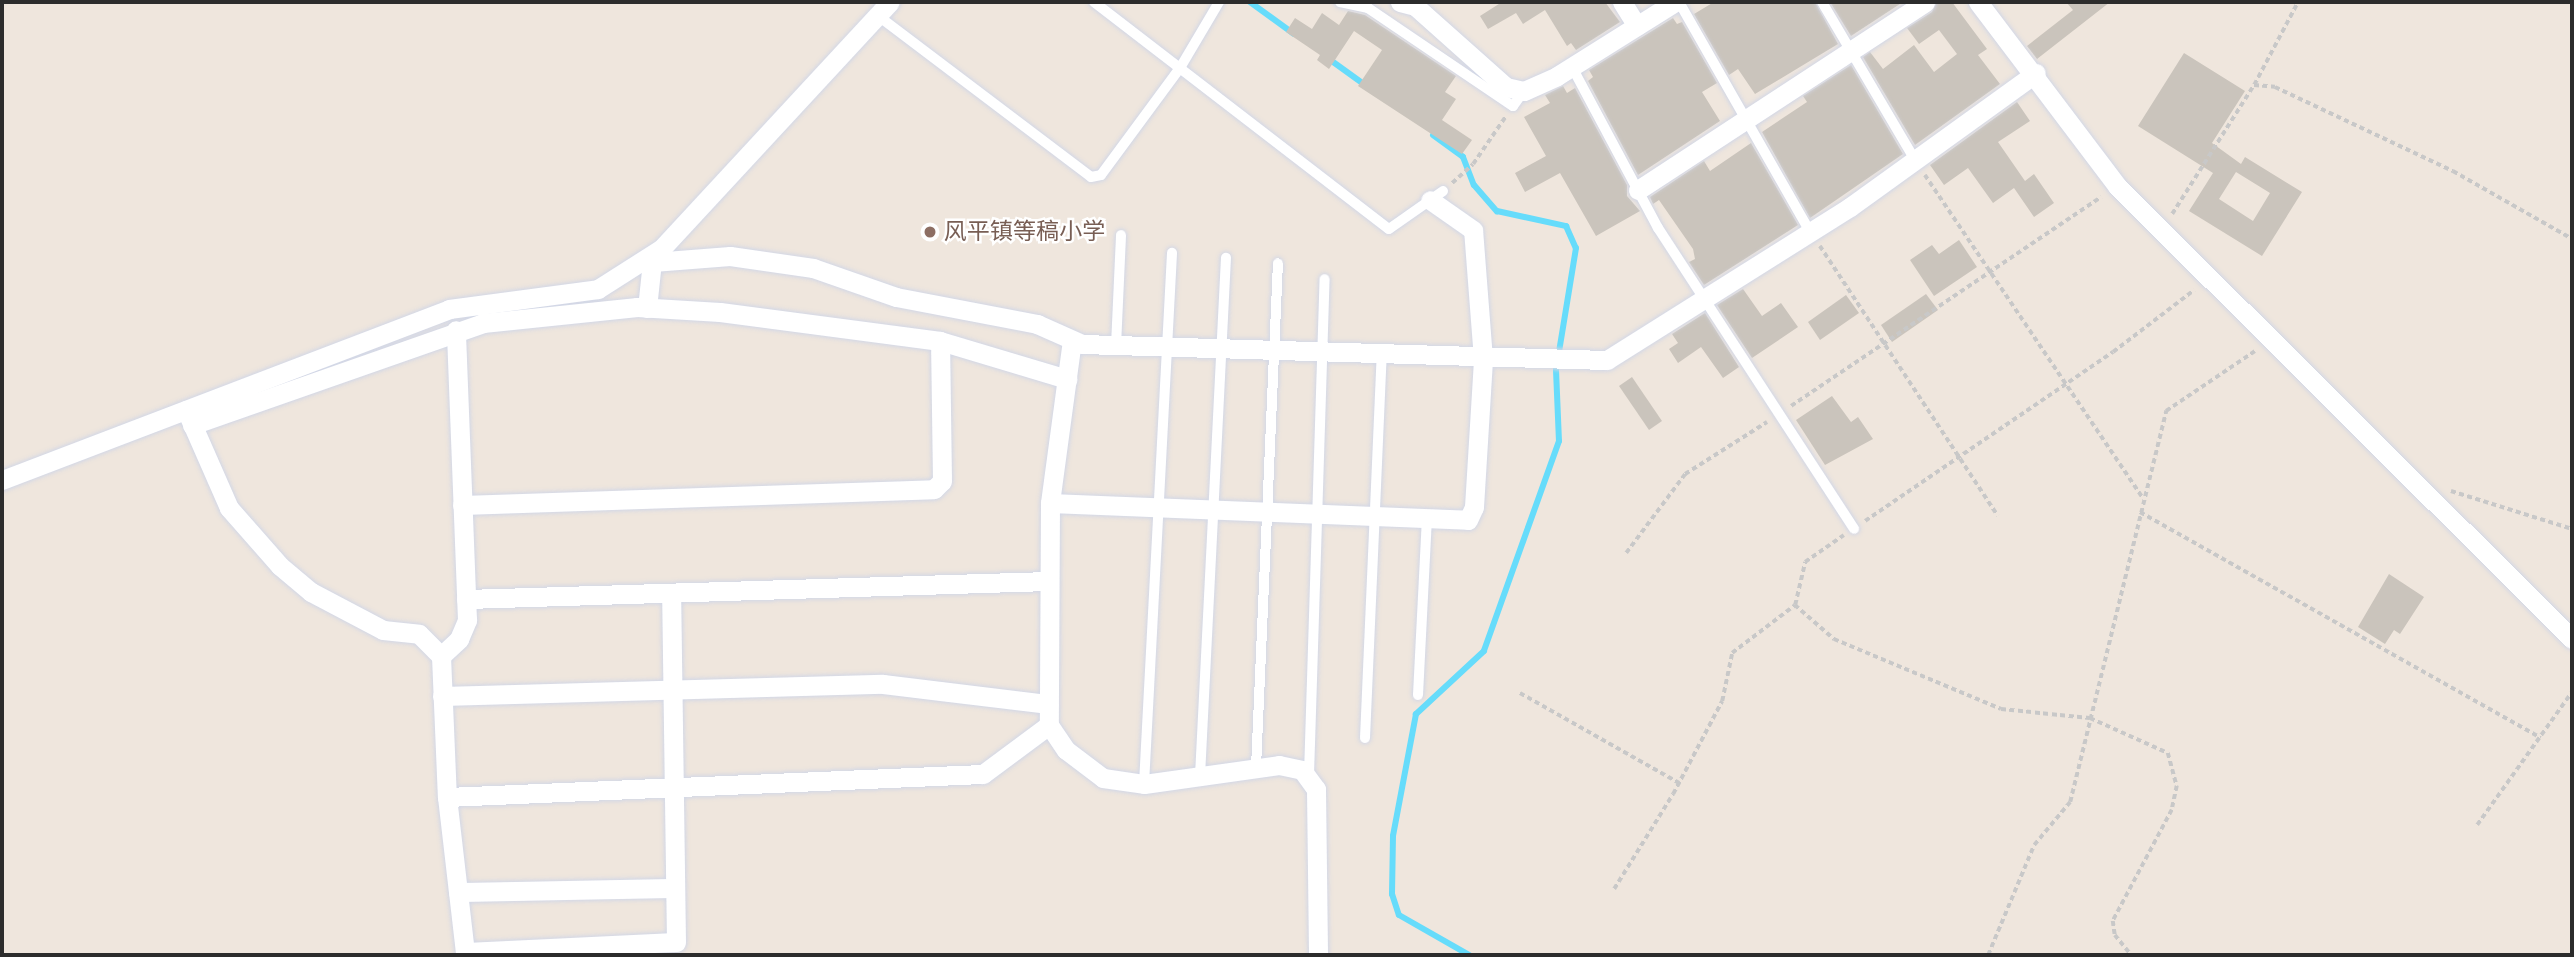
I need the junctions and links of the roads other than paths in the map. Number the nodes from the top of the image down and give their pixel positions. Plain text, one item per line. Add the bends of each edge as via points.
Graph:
1 (1094, 2) edge
2 (1340, 2) edge
3 (1400, 2) edge
4 (1622, 2) edge
5 (1677, 2) edge
6 (1822, 2) edge
7 (1925, 2) edge
8 (1978, 2) edge
9 (1217, 4) edge
10 (883, 8) edge
11 (1637, 26) junction
12 (1848, 49) junction
13 (1572, 67) junction
14 (1180, 68) junction
15 (2036, 73) junction
16 (1519, 98) junction
17 (1745, 120) junction
18 (1915, 160) junction
19 (1638, 190) junction
20 (1436, 196) joint
21 (1810, 232) junction
22 (1121, 235) dead end
23 (1172, 253) dead end
24 (1226, 258) dead end
25 (646, 262) junction
26 (1278, 263) dead end
27 (1325, 279) dead end
28 (1703, 299) junction
29 (647, 308) junction
30 (456, 330) junction
31 (1072, 340) junction
32 (940, 341) junction
33 (1116, 346) junction
34 (1167, 347) junction
35 (1222, 349) junction
36 (1274, 351) junction
37 (1322, 353) junction
38 (1382, 355) junction
39 (1483, 359) junction
40 (1067, 379) junction
41 (189, 418) junction
42 (2, 480) edge
43 (1050, 503) junction
44 (462, 505) junction
45 (1158, 508) junction
46 (1214, 510) junction
47 (1267, 512) junction
48 (1317, 514) junction
49 (1374, 516) junction
50 (1427, 519) junction
51 (1854, 529) road end
52 (1049, 582) junction
53 (671, 593) junction
54 (466, 600) junction
55 (2572, 639) edge
56 (441, 656) junction
57 (672, 690) junction
58 (1418, 695) dead end
59 (442, 696) junction
60 (1049, 704) junction
61 (1049, 725) junction
62 (1365, 738) dead end
63 (1256, 768) junction
64 (1200, 776) junction
65 (1309, 780) junction
66 (1143, 784) junction
67 (674, 788) junction
68 (447, 797) junction
69 (675, 888) junction
70 (458, 892) junction
71 (1318, 955) edge

1 - 14 lane
2 - 16 lane via 1368,8
3 - 16 street via 1415,6
4 - 11 street
5 - 11 street
5 - 17 lane
6 - 12 lane
7 - 12 street
8 - 15 street
9 - 14 lane
10 - 14 lane via 1091,177 1101,175
10 - 25 street
11 - 13 street
12 - 17 street
12 - 18 lane
13 - 16 street
13 - 19 lane
14 - 20 lane via 1389,229
15 - 18 street
15 - 55 street via 2117,186
17 - 19 street
17 - 21 lane
18 - 21 street
19 - 28 lane
20 - 39 street via 1473,230
21 - 28 street
22 - 33 lane
23 - 34 lane
24 - 35 lane
25 - 29 street
25 - 31 street via 730,256 813,268 896,297 1037,324
25 - 41 street via 598,289 449,309
26 - 36 lane
27 - 37 lane
28 - 39 street via 1607,360
28 - 51 lane
29 - 30 street via 483,323
29 - 32 street
30 - 41 street
30 - 44 street
31 - 33 street
31 - 40 street
32 - 40 street
32 - 44 street via 942,481 934,489
33 - 34 street
34 - 35 street
34 - 45 lane
35 - 36 street
35 - 46 lane
36 - 37 street
36 - 47 lane
37 - 38 street
37 - 48 lane
38 - 39 street
38 - 49 lane
39 - 50 street via 1474,507 1468,520
40 - 43 street
41 - 42 street
41 - 56 street via 229,508 280,566 311,592 383,630 419,634
43 - 45 street
43 - 52 street
44 - 54 street
45 - 46 street
45 - 66 lane
46 - 47 street
46 - 64 lane
47 - 48 street
47 - 63 lane
48 - 49 street
48 - 65 lane
49 - 50 street
49 - 62 lane
50 - 58 lane
52 - 53 street
52 - 60 street
53 - 54 street
53 - 57 street
54 - 56 street via 467,620 460,639
56 - 59 street
57 - 59 street
57 - 60 street via 883,684
57 - 67 street
59 - 68 street
60 - 61 street
61 - 66 street via 1066,750 1103,778
61 - 67 street via 984,774
63 - 64 street
63 - 65 street via 1279,765 1301,771
64 - 66 street
65 - 71 street via 1316,789
67 - 68 street
67 - 69 street
68 - 70 street
69 - 70 street
69 - 70 street via 676,942 465,952

